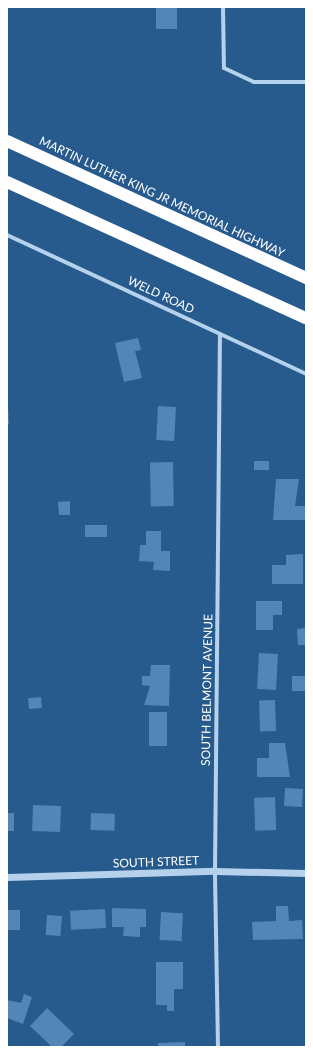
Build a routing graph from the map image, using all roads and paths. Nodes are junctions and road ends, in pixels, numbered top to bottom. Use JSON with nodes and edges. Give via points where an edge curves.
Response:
{"nodes":[{"id":1,"x":223,"y":7,"type":"edge"},
{"id":2,"x":306,"y":82,"type":"edge"},
{"id":3,"x":7,"y":141,"type":"edge"},
{"id":4,"x":7,"y":182,"type":"edge"},
{"id":5,"x":7,"y":235,"type":"edge"},
{"id":6,"x":306,"y":278,"type":"edge"},
{"id":7,"x":306,"y":318,"type":"edge"},
{"id":8,"x":220,"y":334,"type":"junction"},
{"id":9,"x":306,"y":374,"type":"edge"},
{"id":10,"x":215,"y":871,"type":"junction"},
{"id":11,"x":306,"y":873,"type":"edge"},
{"id":12,"x":7,"y":877,"type":"edge"},
{"id":13,"x":218,"y":1047,"type":"edge"}],
"edges":[{"from":1,"to":2,"type":"street","via":[[224,68],[254,82]]},
{"from":3,"to":6,"type":"highway","name":"MARTIN LUTHER KING JR MEMORIAL HIGHWAY"},
{"from":4,"to":7,"type":"highway"},
{"from":5,"to":8,"type":"street","name":"WELD ROAD"},
{"from":8,"to":9,"type":"street","name":"WELD ROAD"},
{"from":8,"to":10,"type":"street","name":"SOUTH BELMONT AVENUE"},
{"from":10,"to":11,"type":"street","name":"SOUTH STREET"},
{"from":10,"to":12,"type":"street","name":"SOUTH STREET"},
{"from":10,"to":13,"type":"street","name":"SOUTH BELMONT AVENUE"}]}
